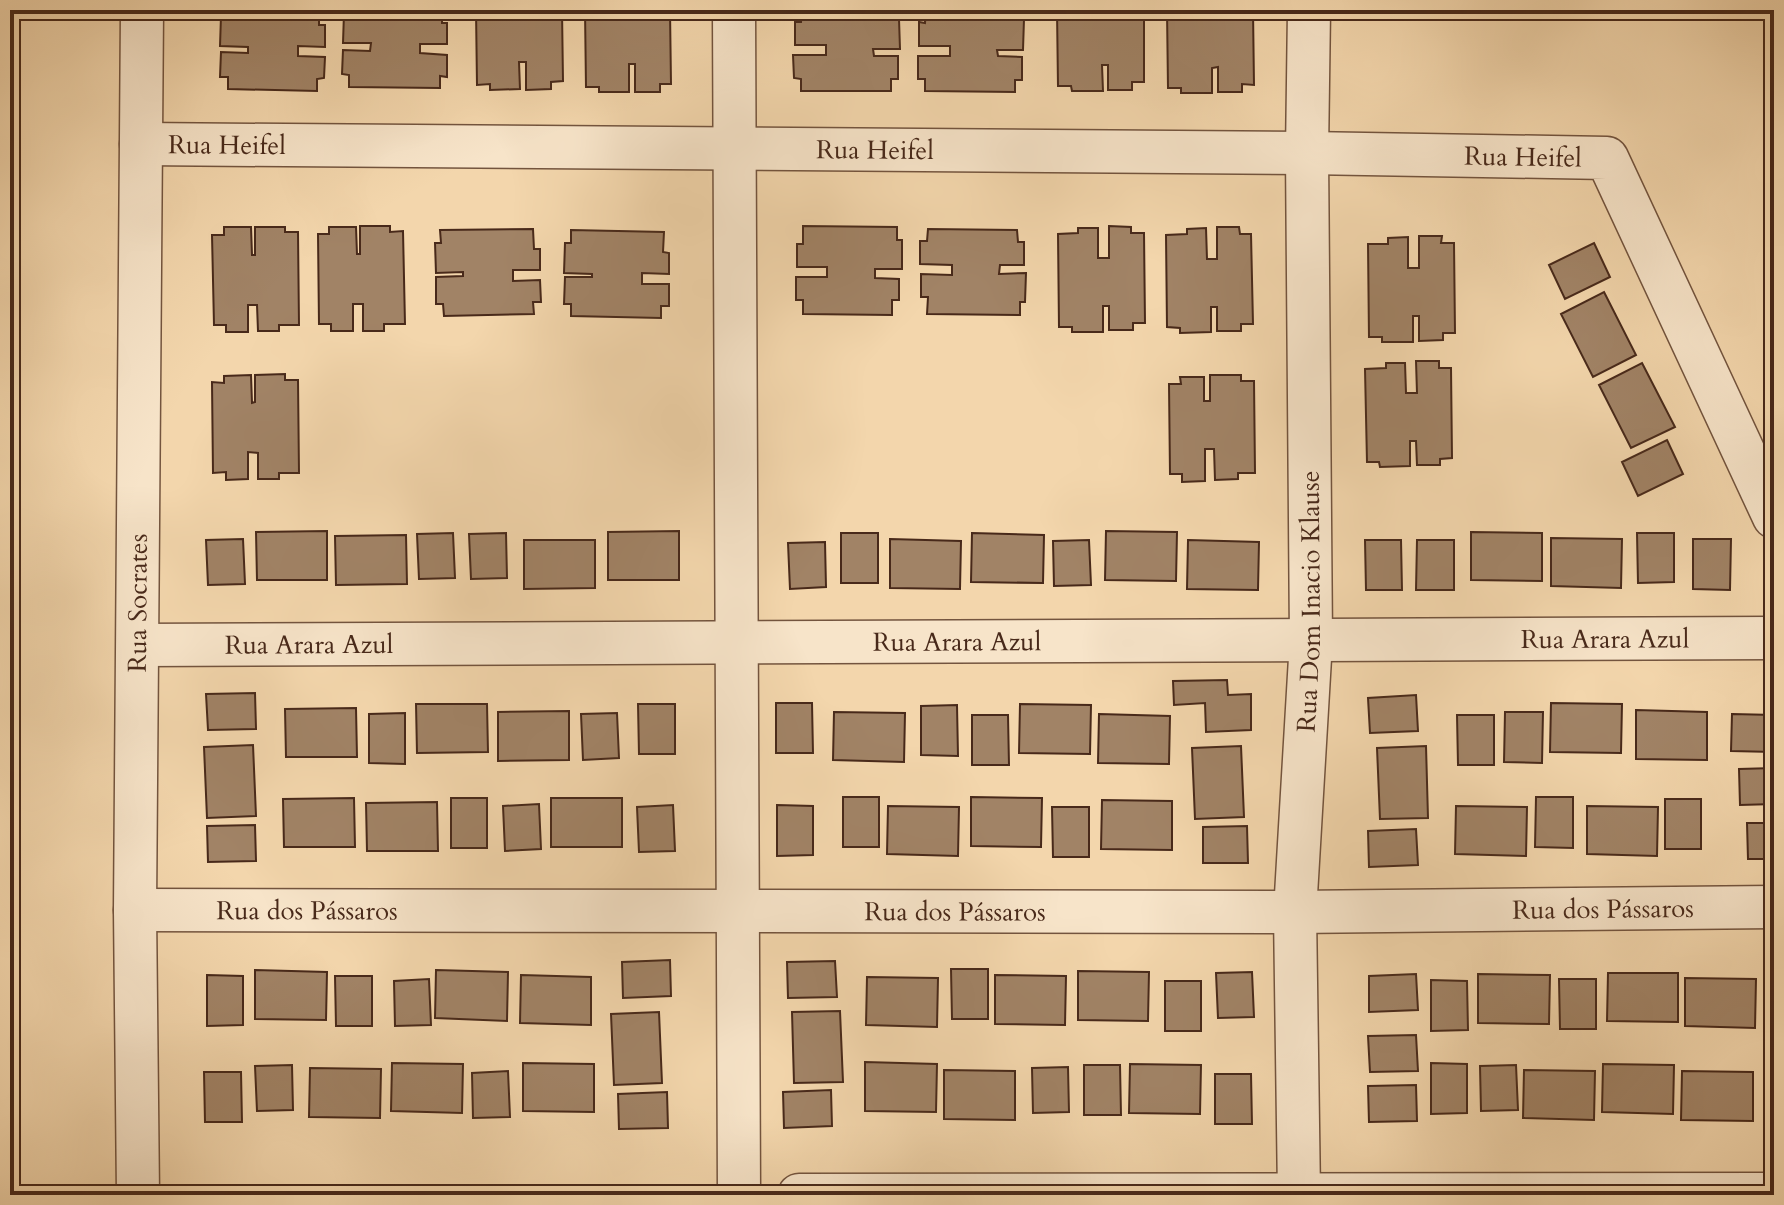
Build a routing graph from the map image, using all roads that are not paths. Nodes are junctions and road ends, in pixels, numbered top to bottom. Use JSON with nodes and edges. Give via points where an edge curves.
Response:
{"nodes":[{"id":1,"x":142,"y":10,"type":"edge"},
{"id":2,"x":734,"y":10,"type":"edge"},
{"id":3,"x":1309,"y":10,"type":"edge"},
{"id":4,"x":141,"y":144,"type":"junction"},
{"id":5,"x":735,"y":148,"type":"junction"},
{"id":6,"x":1307,"y":153,"type":"junction"},
{"id":7,"x":1774,"y":517,"type":"edge"},
{"id":8,"x":1774,"y":638,"type":"edge"},
{"id":9,"x":1311,"y":641,"type":"junction"},
{"id":10,"x":738,"y":642,"type":"junction"},
{"id":11,"x":139,"y":645,"type":"junction"},
{"id":12,"x":1774,"y":907,"type":"edge"},
{"id":13,"x":135,"y":910,"type":"junction"},
{"id":14,"x":738,"y":911,"type":"junction"},
{"id":15,"x":1295,"y":912,"type":"junction"},
{"id":16,"x":1004,"y":1194,"type":"edge"},
{"id":17,"x":1299,"y":1194,"type":"edge"},
{"id":18,"x":1594,"y":1194,"type":"edge"},
{"id":19,"x":1774,"y":1194,"type":"edge"},
{"id":20,"x":138,"y":1195,"type":"edge"},
{"id":21,"x":739,"y":1195,"type":"edge"},
{"id":22,"x":799,"y":1195,"type":"edge"}],
"edges":[{"from":1,"to":4,"type":"street","name":"Rua Socrates"},
{"from":2,"to":5,"type":"street"},
{"from":3,"to":6,"type":"street","name":"Rua Dom Inacio Klause"},
{"from":4,"to":5,"type":"street","name":"Rua Heifel"},
{"from":4,"to":11,"type":"street","name":"Rua Socrates"},
{"from":5,"to":6,"type":"street","name":"Rua Heifel"},
{"from":5,"to":10,"type":"street"},
{"from":6,"to":7,"type":"street","name":"Rua Heifel","via":[[1607,158]]},
{"from":6,"to":9,"type":"street","name":"Rua Dom Inacio Klause"},
{"from":8,"to":9,"type":"street","name":"Rua Arara Azul"},
{"from":9,"to":10,"type":"street","name":"Rua Arara Azul"},
{"from":9,"to":15,"type":"street","name":"Rua Dom Inacio Klause"},
{"from":10,"to":11,"type":"street","name":"Rua Arara Azul"},
{"from":10,"to":14,"type":"street"},
{"from":11,"to":13,"type":"street","name":"Rua Socrates"},
{"from":12,"to":15,"type":"street","name":"Rua dos Pássaros"},
{"from":13,"to":14,"type":"street","name":"Rua dos Pássaros"},
{"from":13,"to":20,"type":"street","name":"Rua Socrates"},
{"from":14,"to":15,"type":"street","name":"Rua dos Pássaros"},
{"from":14,"to":21,"type":"street"},
{"from":15,"to":17,"type":"street","name":"Rua Dom Inacio Klause"},
{"from":16,"to":17,"type":"street"},
{"from":16,"to":22,"type":"street"},
{"from":17,"to":18,"type":"street"},
{"from":18,"to":19,"type":"street"}]}
